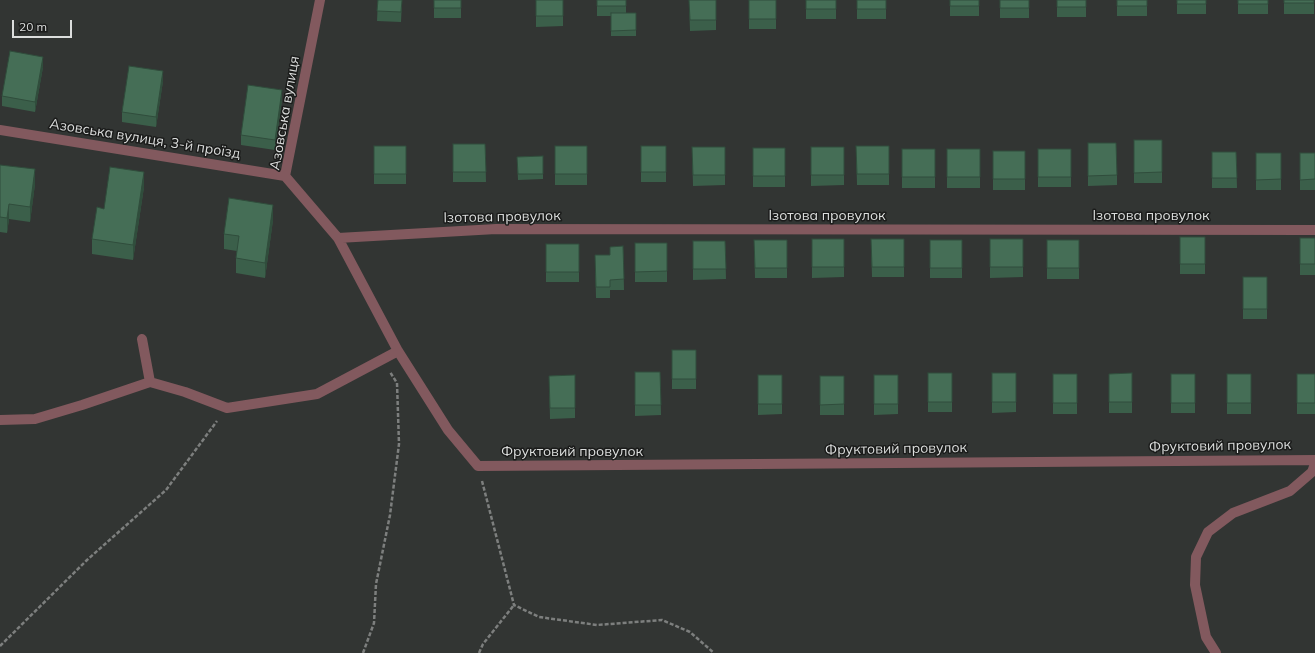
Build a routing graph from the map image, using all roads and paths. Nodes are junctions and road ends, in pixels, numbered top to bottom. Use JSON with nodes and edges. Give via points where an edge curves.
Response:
{"nodes":[{"id":1,"x":320,"y":0,"type":"edge"},
{"id":2,"x":0,"y":130,"type":"edge"},
{"id":3,"x":285,"y":176,"type":"junction"},
{"id":4,"x":1315,"y":230,"type":"edge"},
{"id":5,"x":338,"y":238,"type":"junction"},
{"id":6,"x":142,"y":339,"type":"dead end"},
{"id":7,"x":398,"y":351,"type":"junction"},
{"id":8,"x":382,"y":360,"type":"junction"},
{"id":9,"x":150,"y":382,"type":"junction"},
{"id":10,"x":227,"y":408,"type":"junction"},
{"id":11,"x":0,"y":420,"type":"edge"},
{"id":12,"x":1315,"y":460,"type":"edge"},
{"id":13,"x":1315,"y":464,"type":"edge"},
{"id":14,"x":478,"y":466,"type":"junction"},
{"id":15,"x":514,"y":605,"type":"junction"},
{"id":16,"x":0,"y":646,"type":"edge"},
{"id":17,"x":363,"y":653,"type":"edge"},
{"id":18,"x":479,"y":653,"type":"edge"},
{"id":19,"x":714,"y":653,"type":"edge"},
{"id":20,"x":1216,"y":653,"type":"edge"}],
"edges":[{"from":1,"to":3,"type":"street","name":"Азовська вулиця"},
{"from":2,"to":3,"type":"street","name":"Азовська вулиця, 3-й проїзд"},
{"from":3,"to":5,"type":"street","name":"Азовська вулиця"},
{"from":4,"to":5,"type":"street","name":"Ізотова провулок","via":[[496,229]]},
{"from":5,"to":7,"type":"street","name":"Азовська вулиця"},
{"from":6,"to":9,"type":"street"},
{"from":7,"to":8,"type":"street"},
{"from":7,"to":14,"type":"street","name":"Азовська вулиця","via":[[448,430]]},
{"from":8,"to":10,"type":"street","via":[[317,394]]},
{"from":8,"to":17,"type":"path","via":[[397,383],[399,444],[390,516],[376,584],[374,623]]},
{"from":9,"to":10,"type":"street"},
{"from":9,"to":11,"type":"street","via":[[35,419]]},
{"from":10,"to":16,"type":"path","via":[[166,490],[88,560]]},
{"from":12,"to":14,"type":"street","name":"Фруктовий провулок"},
{"from":13,"to":20,"type":"street","via":[[1312,472],[1290,491],[1233,513],[1208,532],[1196,557],[1195,585],[1206,637]]},
{"from":14,"to":15,"type":"path"},
{"from":15,"to":18,"type":"path","via":[[483,644]]},
{"from":15,"to":19,"type":"path","via":[[539,617],[597,625],[662,620],[690,632]]}]}
